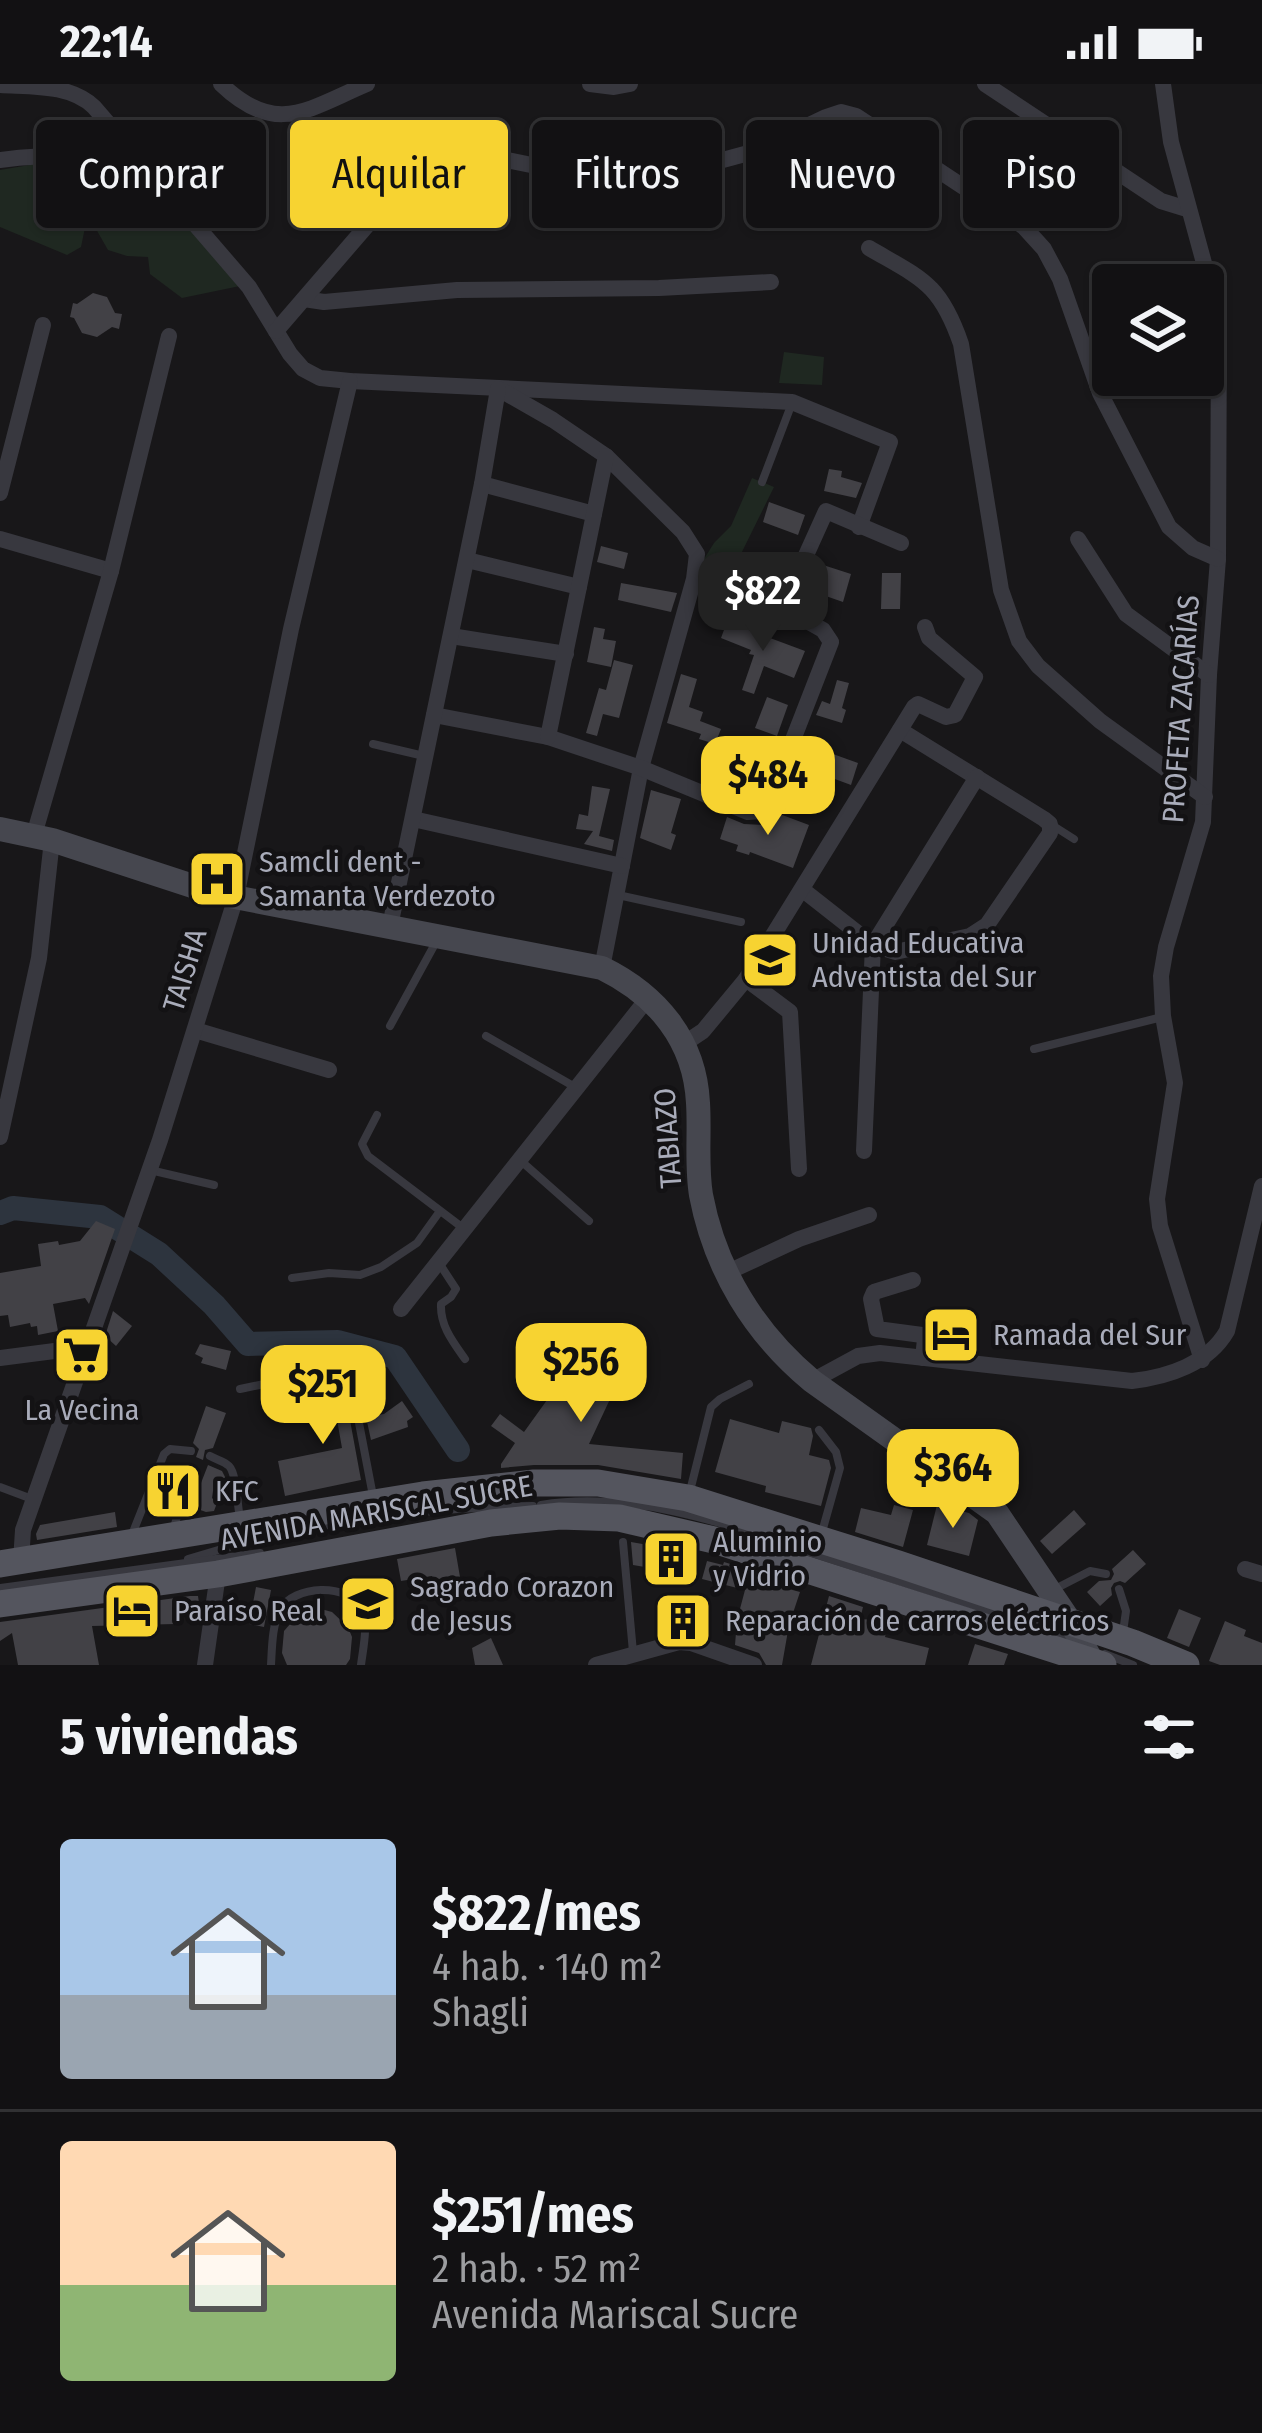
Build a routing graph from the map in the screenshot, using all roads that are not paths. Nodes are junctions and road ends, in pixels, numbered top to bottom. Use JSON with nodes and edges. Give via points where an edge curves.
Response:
{"nodes":[{"id":1,"x":221,"y":84,"type":"edge"},
{"id":2,"x":367,"y":84,"type":"edge"},
{"id":3,"x":590,"y":84,"type":"edge"},
{"id":4,"x":630,"y":84,"type":"edge"},
{"id":5,"x":985,"y":84,"type":"edge"},
{"id":6,"x":1162,"y":84,"type":"edge"},
{"id":7,"x":0,"y":85,"type":"edge"},
{"id":8,"x":104,"y":120,"type":"edge"},
{"id":9,"x":36,"y":155,"type":"edge"},
{"id":10,"x":0,"y":160,"type":"edge"},
{"id":11,"x":1187,"y":209,"type":"junction"},
{"id":12,"x":199,"y":228,"type":"edge"},
{"id":13,"x":869,"y":248,"type":"dead end"},
{"id":14,"x":1203,"y":264,"type":"edge"},
{"id":15,"x":771,"y":282,"type":"dead end"},
{"id":16,"x":304,"y":299,"type":"junction"},
{"id":17,"x":43,"y":325,"type":"dead end"},
{"id":18,"x":276,"y":331,"type":"junction"},
{"id":19,"x":169,"y":336,"type":"dead end"},
{"id":20,"x":350,"y":381,"type":"junction"},
{"id":21,"x":498,"y":389,"type":"junction"},
{"id":22,"x":1221,"y":396,"type":"edge"},
{"id":23,"x":792,"y":401,"type":"junction"},
{"id":24,"x":606,"y":456,"type":"junction"},
{"id":25,"x":762,"y":482,"type":"dead end"},
{"id":26,"x":482,"y":484,"type":"junction"},
{"id":27,"x":0,"y":493,"type":"edge"},
{"id":28,"x":594,"y":514,"type":"junction"},
{"id":29,"x":859,"y":526,"type":"junction"},
{"id":30,"x":0,"y":539,"type":"edge"},
{"id":31,"x":1078,"y":539,"type":"dead end"},
{"id":32,"x":901,"y":543,"type":"dead end"},
{"id":33,"x":1218,"y":559,"type":"junction"},
{"id":34,"x":466,"y":560,"type":"junction"},
{"id":35,"x":111,"y":571,"type":"junction"},
{"id":36,"x":579,"y":587,"type":"junction"},
{"id":37,"x":925,"y":627,"type":"dead end"},
{"id":38,"x":451,"y":635,"type":"junction"},
{"id":39,"x":566,"y":654,"type":"junction"},
{"id":40,"x":1209,"y":675,"type":"junction"},
{"id":41,"x":434,"y":715,"type":"junction"},
{"id":42,"x":900,"y":730,"type":"junction"},
{"id":43,"x":548,"y":737,"type":"junction"},
{"id":44,"x":373,"y":744,"type":"dead end"},
{"id":45,"x":426,"y":756,"type":"junction"},
{"id":46,"x":641,"y":768,"type":"junction"},
{"id":47,"x":977,"y":777,"type":"junction"},
{"id":48,"x":1205,"y":797,"type":"junction"},
{"id":49,"x":412,"y":819,"type":"junction"},
{"id":50,"x":1050,"y":824,"type":"junction"},
{"id":51,"x":0,"y":829,"type":"edge"},
{"id":52,"x":43,"y":837,"type":"junction"},
{"id":53,"x":1074,"y":839,"type":"dead end"},
{"id":54,"x":622,"y":866,"type":"junction"},
{"id":55,"x":803,"y":890,"type":"junction"},
{"id":56,"x":617,"y":894,"type":"junction"},
{"id":57,"x":236,"y":897,"type":"junction"},
{"id":58,"x":741,"y":922,"type":"dead end"},
{"id":59,"x":390,"y":926,"type":"junction"},
{"id":60,"x":440,"y":935,"type":"junction"},
{"id":61,"x":873,"y":945,"type":"junction"},
{"id":62,"x":602,"y":968,"type":"junction"},
{"id":63,"x":746,"y":979,"type":"junction"},
{"id":64,"x":648,"y":998,"type":"junction"},
{"id":65,"x":1163,"y":1016,"type":"junction"},
{"id":66,"x":390,"y":1026,"type":"dead end"},
{"id":67,"x":194,"y":1030,"type":"junction"},
{"id":68,"x":486,"y":1036,"type":"dead end"},
{"id":69,"x":685,"y":1043,"type":"junction"},
{"id":70,"x":1034,"y":1049,"type":"dead end"},
{"id":71,"x":329,"y":1070,"type":"dead end"},
{"id":72,"x":577,"y":1088,"type":"junction"},
{"id":73,"x":377,"y":1114,"type":"dead end"},
{"id":74,"x":0,"y":1137,"type":"edge"},
{"id":75,"x":864,"y":1151,"type":"dead end"},
{"id":76,"x":520,"y":1160,"type":"junction"},
{"id":77,"x":799,"y":1168,"type":"dead end"},
{"id":78,"x":149,"y":1170,"type":"junction"},
{"id":79,"x":214,"y":1185,"type":"dead end"},
{"id":80,"x":1262,"y":1186,"type":"edge"},
{"id":81,"x":440,"y":1211,"type":"junction"},
{"id":82,"x":869,"y":1215,"type":"dead end"},
{"id":83,"x":589,"y":1221,"type":"dead end"},
{"id":84,"x":464,"y":1229,"type":"junction"},
{"id":85,"x":438,"y":1262,"type":"junction"},
{"id":86,"x":726,"y":1273,"type":"junction"},
{"id":87,"x":292,"y":1278,"type":"dead end"},
{"id":88,"x":913,"y":1280,"type":"dead end"},
{"id":89,"x":401,"y":1309,"type":"dead end"},
{"id":90,"x":85,"y":1347,"type":"junction"},
{"id":91,"x":0,"y":1358,"type":"edge"},
{"id":92,"x":923,"y":1358,"type":"junction"},
{"id":93,"x":465,"y":1359,"type":"dead end"},
{"id":94,"x":1202,"y":1360,"type":"junction"},
{"id":95,"x":812,"y":1381,"type":"junction"},
{"id":96,"x":749,"y":1384,"type":"dead end"},
{"id":97,"x":240,"y":1389,"type":"dead end"},
{"id":98,"x":819,"y":1430,"type":"dead end"},
{"id":99,"x":190,"y":1450,"type":"dead end"},
{"id":100,"x":210,"y":1456,"type":"dead end"},
{"id":101,"x":0,"y":1487,"type":"edge"},
{"id":102,"x":220,"y":1495,"type":"dead end"},
{"id":103,"x":688,"y":1498,"type":"junction"},
{"id":104,"x":33,"y":1500,"type":"junction"},
{"id":105,"x":181,"y":1503,"type":"dead end"},
{"id":106,"x":374,"y":1503,"type":"junction"},
{"id":107,"x":535,"y":1506,"type":"junction"},
{"id":108,"x":238,"y":1512,"type":"junction"},
{"id":109,"x":820,"y":1539,"type":"junction"},
{"id":110,"x":339,"y":1540,"type":"dead end"},
{"id":111,"x":623,"y":1542,"type":"dead end"},
{"id":112,"x":128,"y":1544,"type":"junction"},
{"id":113,"x":170,"y":1551,"type":"junction"},
{"id":114,"x":268,"y":1551,"type":"dead end"},
{"id":115,"x":10,"y":1563,"type":"edge"},
{"id":116,"x":218,"y":1574,"type":"junction"},
{"id":117,"x":1106,"y":1574,"type":"dead end"},
{"id":118,"x":0,"y":1588,"type":"edge"},
{"id":119,"x":1119,"y":1589,"type":"dead end"},
{"id":120,"x":1050,"y":1591,"type":"junction"},
{"id":121,"x":0,"y":1604,"type":"edge"},
{"id":122,"x":1087,"y":1648,"type":"edge"},
{"id":123,"x":1128,"y":1652,"type":"edge"},
{"id":124,"x":633,"y":1654,"type":"junction"},
{"id":125,"x":205,"y":1665,"type":"edge"},
{"id":126,"x":271,"y":1665,"type":"edge"},
{"id":127,"x":361,"y":1665,"type":"edge"},
{"id":128,"x":596,"y":1665,"type":"edge"},
{"id":129,"x":754,"y":1665,"type":"edge"},
{"id":130,"x":1186,"y":1665,"type":"edge"}],
"edges":[{"from":1,"to":2,"type":"street","via":[[256,110],[284,116]]},
{"from":3,"to":4,"type":"street"},
{"from":5,"to":11,"type":"street","via":[[1161,201]]},
{"from":6,"to":11,"type":"street","name":"PROFETA ZACARÍAS"},
{"from":7,"to":8,"type":"street","via":[[83,97]]},
{"from":9,"to":10,"type":"street"},
{"from":11,"to":14,"type":"street","name":"PROFETA ZACARÍAS"},
{"from":12,"to":18,"type":"street"},
{"from":13,"to":48,"type":"street","via":[[927,282],[949,310],[1000,590],[1019,641],[1100,722]]},
{"from":15,"to":16,"type":"street"},
{"from":16,"to":18,"type":"street"},
{"from":16,"to":33,"type":"street","via":[[424,164],[465,155],[610,181],[678,172],[782,144],[841,112],[856,116],[1024,227],[1044,249],[1100,393],[1169,527]]},
{"from":17,"to":27,"type":"street"},
{"from":18,"to":20,"type":"street","via":[[303,369]]},
{"from":19,"to":35,"type":"street"},
{"from":20,"to":21,"type":"street"},
{"from":20,"to":57,"type":"street","name":"TAISHA"},
{"from":21,"to":23,"type":"street"},
{"from":21,"to":24,"type":"street"},
{"from":21,"to":26,"type":"street"},
{"from":22,"to":33,"type":"street","name":"PROFETA ZACARÍAS"},
{"from":23,"to":25,"type":"lane"},
{"from":23,"to":29,"type":"street","via":[[890,442]]},
{"from":24,"to":28,"type":"street"},
{"from":24,"to":46,"type":"street","via":[[697,554]]},
{"from":26,"to":28,"type":"street"},
{"from":26,"to":34,"type":"street"},
{"from":28,"to":36,"type":"street"},
{"from":29,"to":32,"type":"street"},
{"from":29,"to":46,"type":"street","via":[[826,511],[784,601],[831,642],[768,805],[748,812]]},
{"from":30,"to":35,"type":"street"},
{"from":31,"to":40,"type":"street","via":[[1126,614]]},
{"from":33,"to":40,"type":"street","name":"PROFETA ZACARÍAS"},
{"from":34,"to":36,"type":"street"},
{"from":34,"to":38,"type":"street"},
{"from":35,"to":52,"type":"street"},
{"from":36,"to":39,"type":"street"},
{"from":37,"to":42,"type":"street","via":[[975,677],[951,718],[918,704]]},
{"from":38,"to":39,"type":"street"},
{"from":38,"to":41,"type":"street"},
{"from":39,"to":43,"type":"street"},
{"from":40,"to":48,"type":"street","name":"PROFETA ZACARÍAS"},
{"from":41,"to":43,"type":"street"},
{"from":41,"to":45,"type":"street"},
{"from":42,"to":47,"type":"street"},
{"from":42,"to":55,"type":"street"},
{"from":43,"to":46,"type":"street"},
{"from":44,"to":45,"type":"lane"},
{"from":45,"to":49,"type":"street"},
{"from":46,"to":54,"type":"street"},
{"from":47,"to":50,"type":"street"},
{"from":47,"to":61,"type":"street"},
{"from":48,"to":65,"type":"street","name":"PROFETA ZACARÍAS","via":[[1198,848],[1166,947]]},
{"from":49,"to":54,"type":"street"},
{"from":49,"to":59,"type":"street"},
{"from":50,"to":53,"type":"lane"},
{"from":50,"to":61,"type":"street","via":[[987,925],[903,952]]},
{"from":51,"to":52,"type":"street","name":"TABIAZO"},
{"from":52,"to":57,"type":"street","name":"TABIAZO"},
{"from":52,"to":74,"type":"street","via":[[39,958]]},
{"from":54,"to":56,"type":"street"},
{"from":55,"to":61,"type":"street"},
{"from":55,"to":63,"type":"street"},
{"from":56,"to":58,"type":"lane"},
{"from":56,"to":62,"type":"street"},
{"from":57,"to":59,"type":"street","name":"TABIAZO"},
{"from":57,"to":67,"type":"street","name":"TAISHA"},
{"from":59,"to":60,"type":"street","name":"TABIAZO"},
{"from":60,"to":62,"type":"street","name":"TABIAZO"},
{"from":60,"to":66,"type":"lane"},
{"from":61,"to":75,"type":"street"},
{"from":62,"to":64,"type":"street","name":"TABIAZO"},
{"from":63,"to":69,"type":"street"},
{"from":63,"to":77,"type":"street","via":[[790,1012]]},
{"from":64,"to":69,"type":"street","name":"TABIAZO"},
{"from":64,"to":72,"type":"street"},
{"from":65,"to":70,"type":"lane"},
{"from":65,"to":94,"type":"street","name":"PROFETA ZACARÍAS","via":[[1175,1084],[1157,1214]]},
{"from":67,"to":71,"type":"street"},
{"from":67,"to":78,"type":"street","name":"TAISHA"},
{"from":68,"to":72,"type":"lane"},
{"from":69,"to":86,"type":"street","name":"TABIAZO","via":[[696,1080],[700,1190]]},
{"from":72,"to":76,"type":"street"},
{"from":73,"to":81,"type":"lane","via":[[362,1144],[368,1156]]},
{"from":76,"to":83,"type":"lane"},
{"from":76,"to":84,"type":"street"},
{"from":78,"to":79,"type":"lane"},
{"from":78,"to":90,"type":"street","name":"TAISHA"},
{"from":80,"to":94,"type":"street","via":[[1226,1331]]},
{"from":81,"to":84,"type":"lane"},
{"from":81,"to":87,"type":"lane","via":[[417,1244],[381,1268]]},
{"from":82,"to":86,"type":"street"},
{"from":84,"to":85,"type":"street"},
{"from":85,"to":89,"type":"street"},
{"from":85,"to":93,"type":"lane","via":[[456,1289],[440,1315]]},
{"from":86,"to":95,"type":"street","name":"TABIAZO","via":[[769,1341]]},
{"from":88,"to":92,"type":"street","via":[[871,1299],[877,1329],[922,1335]]},
{"from":90,"to":91,"type":"street"},
{"from":90,"to":104,"type":"street","name":"TAISHA"},
{"from":92,"to":94,"type":"street","via":[[1132,1381]]},
{"from":92,"to":95,"type":"street","via":[[858,1356]]},
{"from":95,"to":120,"type":"street","name":"TABIAZO","via":[[997,1514]]},
{"from":96,"to":103,"type":"lane","via":[[711,1407]]},
{"from":97,"to":106,"type":"lane","via":[[346,1372]]},
{"from":98,"to":109,"type":"lane","via":[[841,1468]]},
{"from":99,"to":112,"type":"lane","via":[[164,1454]]},
{"from":100,"to":108,"type":"lane","via":[[234,1475]]},
{"from":101,"to":104,"type":"lane"},
{"from":102,"to":108,"type":"lane"},
{"from":103,"to":106,"type":"main road","name":"AVENIDA MARISCAL SUCRE","via":[[598,1483],[534,1483]]},
{"from":103,"to":109,"type":"main road","name":"AVENIDA MARISCAL SUCRE"},
{"from":104,"to":115,"type":"street","name":"TAISHA"},
{"from":105,"to":113,"type":"lane"},
{"from":106,"to":108,"type":"main road","name":"AVENIDA MARISCAL SUCRE"},
{"from":107,"to":110,"type":"lane"},
{"from":107,"to":113,"type":"lane","via":[[428,1510]]},
{"from":107,"to":122,"type":"lane","via":[[635,1504],[725,1525]]},
{"from":108,"to":113,"type":"main road","name":"AVENIDA MARISCAL SUCRE"},
{"from":109,"to":122,"type":"main road","name":"AVENIDA MARISCAL SUCRE"},
{"from":111,"to":124,"type":"lane"},
{"from":112,"to":113,"type":"main road","name":"AVENIDA MARISCAL SUCRE"},
{"from":112,"to":115,"type":"main road","name":"AVENIDA MARISCAL SUCRE"},
{"from":113,"to":114,"type":"lane"},
{"from":113,"to":118,"type":"lane"},
{"from":116,"to":121,"type":"main road","name":"AVENIDA MARISCAL SUCRE"},
{"from":116,"to":122,"type":"main road","name":"AVENIDA MARISCAL SUCRE","via":[[490,1523],[620,1518],[714,1540],[1035,1650]]},
{"from":116,"to":125,"type":"street"},
{"from":117,"to":120,"type":"lane","via":[[1090,1571]]},
{"from":119,"to":123,"type":"lane"},
{"from":120,"to":122,"type":"street","name":"TABIAZO"},
{"from":122,"to":123,"type":"main road","name":"AVENIDA MARISCAL SUCRE"},
{"from":123,"to":130,"type":"main road","name":"AVENIDA MARISCAL SUCRE"},
{"from":124,"to":128,"type":"street"},
{"from":124,"to":129,"type":"street","via":[[691,1643]]},
{"from":126,"to":127,"type":"lane","via":[[278,1612],[289,1599],[328,1590],[361,1607]]}]}
